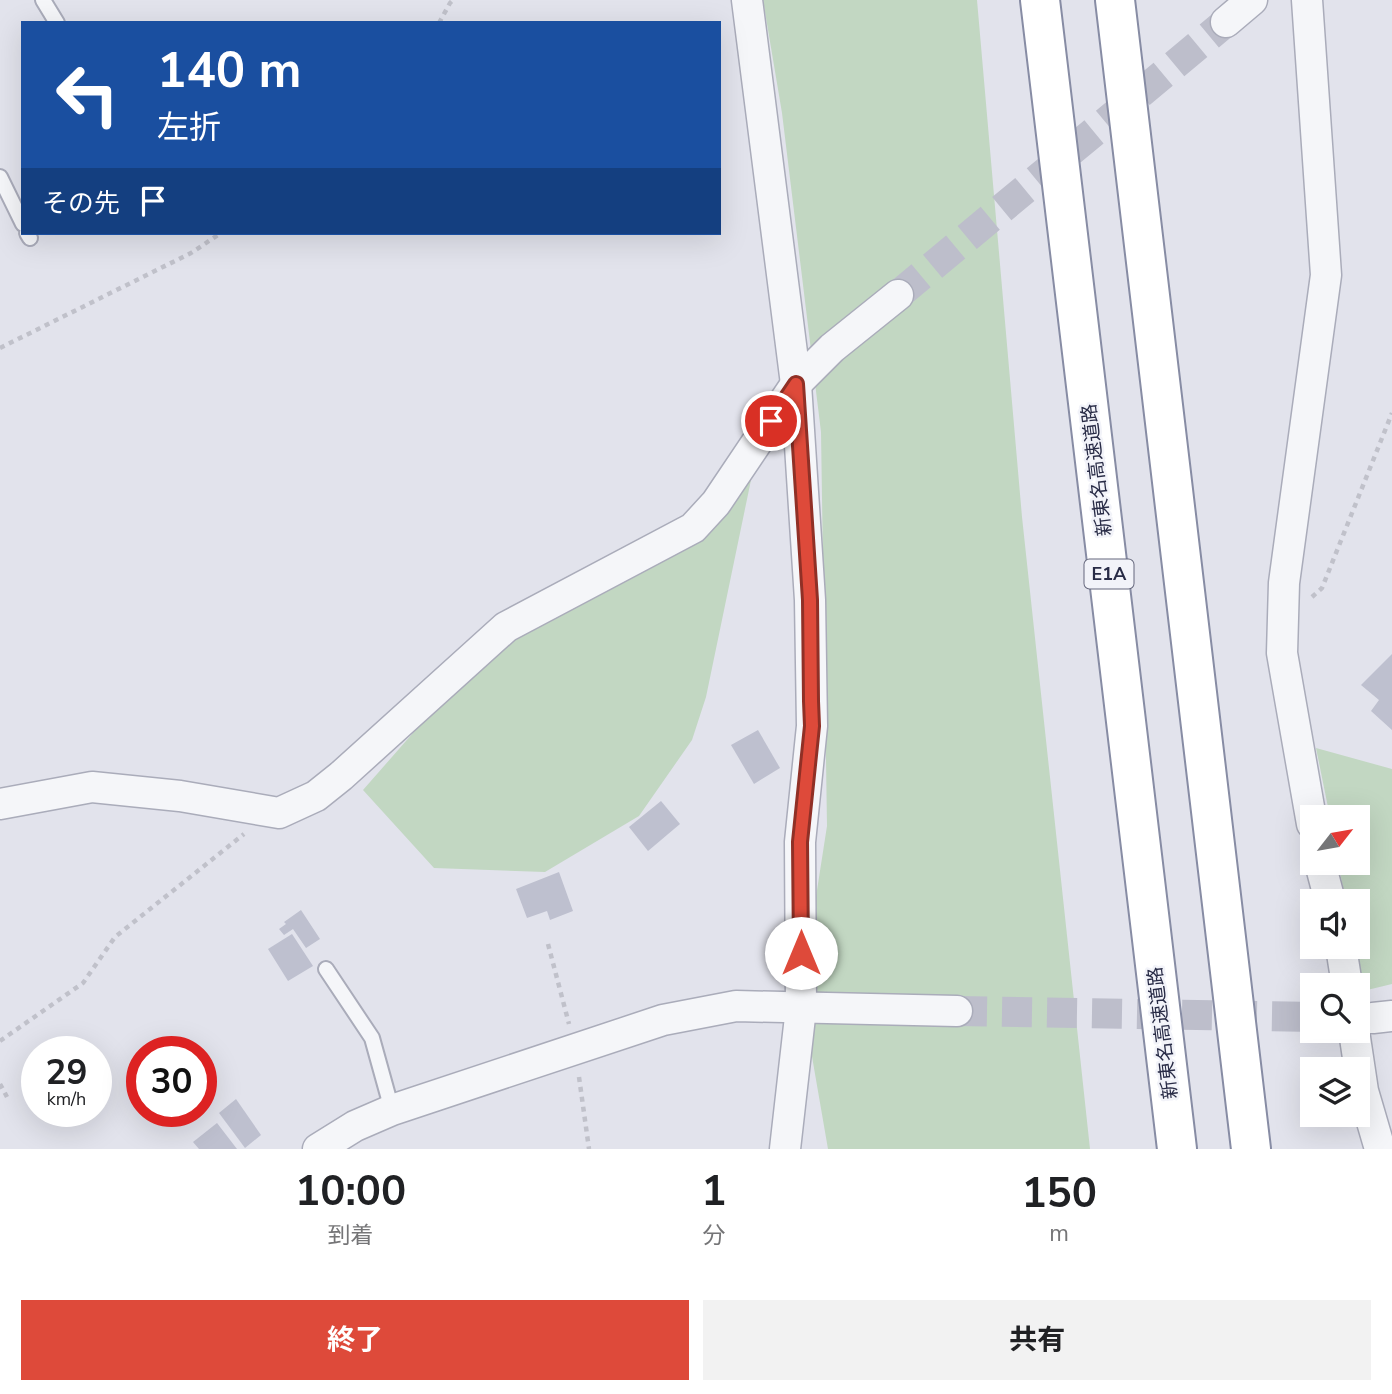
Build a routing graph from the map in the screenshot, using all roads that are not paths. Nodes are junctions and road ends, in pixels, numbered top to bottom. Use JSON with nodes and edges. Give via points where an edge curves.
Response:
{"nodes":[{"id":1,"x":43,"y":0,"type":"edge"},
{"id":2,"x":747,"y":0,"type":"edge"},
{"id":3,"x":1040,"y":0,"type":"edge"},
{"id":4,"x":1115,"y":0,"type":"edge"},
{"id":5,"x":1252,"y":0,"type":"edge"},
{"id":6,"x":1307,"y":0,"type":"edge"},
{"id":7,"x":56,"y":21,"type":"edge"},
{"id":8,"x":1226,"y":22,"type":"tunnel mouth"},
{"id":9,"x":0,"y":177,"type":"edge"},
{"id":10,"x":21,"y":220,"type":"edge"},
{"id":11,"x":898,"y":295,"type":"tunnel mouth"},
{"id":12,"x":796,"y":384,"type":"junction"},
{"id":13,"x":0,"y":804,"type":"edge"},
{"id":14,"x":1309,"y":805,"type":"edge"},
{"id":15,"x":326,"y":969,"type":"dead end"},
{"id":16,"x":801,"y":1008,"type":"junction"},
{"id":17,"x":957,"y":1011,"type":"tunnel mouth"},
{"id":18,"x":1373,"y":1022,"type":"edge"},
{"id":19,"x":392,"y":1110,"type":"junction"},
{"id":20,"x":318,"y":1149,"type":"edge"},
{"id":21,"x":785,"y":1149,"type":"edge"},
{"id":22,"x":1177,"y":1149,"type":"edge"},
{"id":23,"x":1251,"y":1149,"type":"edge"},
{"id":24,"x":1380,"y":1149,"type":"edge"}],
"edges":[{"from":1,"to":7,"type":"lane"},
{"from":2,"to":12,"type":"street"},
{"from":3,"to":22,"type":"highway","name":"新東名高速道路","number":"E1A"},
{"from":4,"to":23,"type":"highway"},
{"from":5,"to":8,"type":"street"},
{"from":6,"to":14,"type":"street","via":[[1326,275],[1284,583],[1282,653]]},
{"from":9,"to":10,"type":"lane"},
{"from":11,"to":12,"type":"street"},
{"from":12,"to":13,"type":"street","via":[[716,503],[693,528],[506,628],[316,796],[279,813],[92,787]]},
{"from":12,"to":16,"type":"street","via":[[810,600],[812,726],[800,842]]},
{"from":15,"to":19,"type":"lane","via":[[372,1038]]},
{"from":16,"to":17,"type":"street"},
{"from":16,"to":19,"type":"street","via":[[736,1006],[663,1020]]},
{"from":16,"to":21,"type":"street"},
{"from":18,"to":24,"type":"street","via":[[1363,1091]]},
{"from":19,"to":20,"type":"street"}]}
